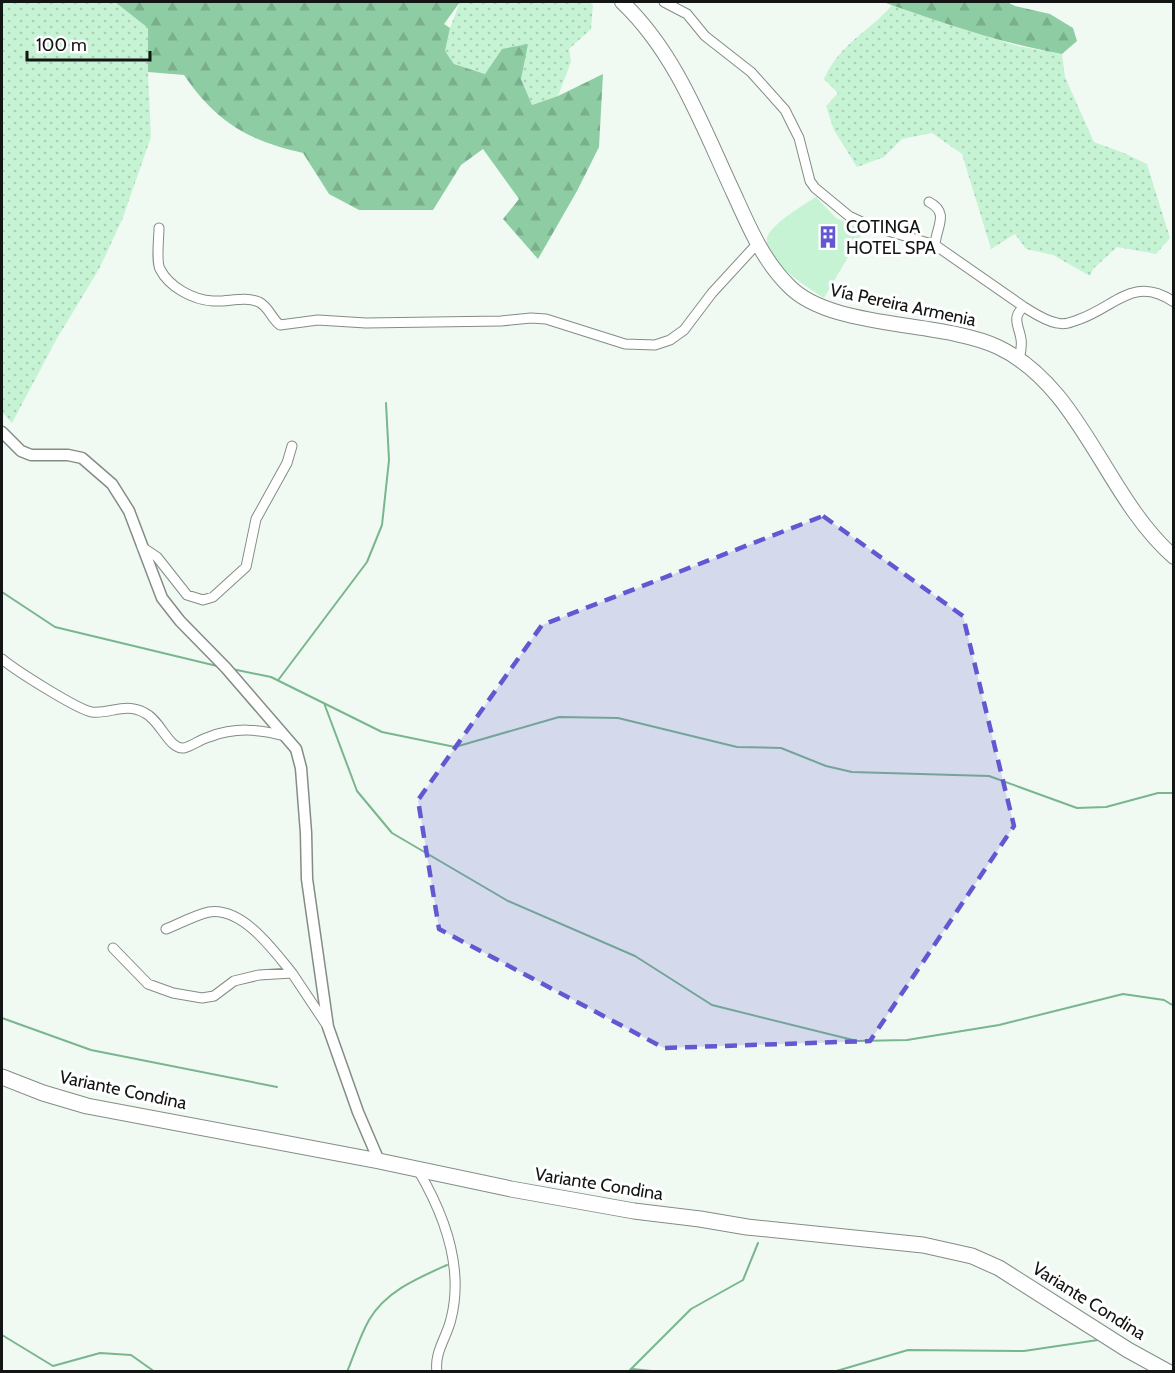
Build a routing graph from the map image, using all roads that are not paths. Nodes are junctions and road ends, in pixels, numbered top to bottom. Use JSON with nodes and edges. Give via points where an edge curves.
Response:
{"nodes":[{"id":1,"x":622,"y":2,"type":"edge"},
{"id":2,"x":664,"y":2,"type":"edge"},
{"id":3,"x":928,"y":202,"type":"dead end"},
{"id":4,"x":159,"y":228,"type":"dead end"},
{"id":5,"x":757,"y":244,"type":"junction"},
{"id":6,"x":935,"y":245,"type":"junction"},
{"id":7,"x":1173,"y":302,"type":"edge"},
{"id":8,"x":1024,"y":307,"type":"junction"},
{"id":9,"x":1019,"y":359,"type":"junction"},
{"id":10,"x":2,"y":432,"type":"edge"},
{"id":11,"x":292,"y":446,"type":"dead end"},
{"id":12,"x":142,"y":547,"type":"junction"},
{"id":13,"x":1173,"y":557,"type":"edge"},
{"id":14,"x":2,"y":659,"type":"edge"},
{"id":15,"x":285,"y":736,"type":"junction"},
{"id":16,"x":166,"y":929,"type":"dead end"},
{"id":17,"x":113,"y":948,"type":"dead end"},
{"id":18,"x":292,"y":973,"type":"junction"},
{"id":19,"x":328,"y":1027,"type":"junction"},
{"id":20,"x":2,"y":1077,"type":"edge"},
{"id":21,"x":379,"y":1161,"type":"junction"},
{"id":22,"x":418,"y":1170,"type":"junction"},
{"id":23,"x":437,"y":1371,"type":"edge"},
{"id":24,"x":1168,"y":1371,"type":"edge"}],
"edges":[{"from":1,"to":5,"type":"main road","name":"Vía Pereira Armenia","via":[[651,34],[676,72]]},
{"from":2,"to":6,"type":"street","via":[[687,14],[705,36],[751,72],[785,110],[799,138],[815,188],[849,216]]},
{"from":3,"to":6,"type":"street","via":[[936,206],[941,217]]},
{"from":4,"to":5,"type":"street","via":[[159,268],[171,284],[212,302],[256,300],[266,306],[280,325],[318,320],[366,323],[531,318],[643,346],[670,340],[684,330]]},
{"from":5,"to":9,"type":"main road","name":"Vía Pereira Armenia","via":[[787,285],[806,300],[852,315],[966,336]]},
{"from":6,"to":8,"type":"street"},
{"from":7,"to":8,"type":"street","via":[[1160,292],[1141,290],[1067,324],[1050,321]]},
{"from":8,"to":9,"type":"street","via":[[1016,319],[1022,345]]},
{"from":9,"to":13,"type":"main road","name":"Vía Pereira Armenia","via":[[1057,394],[1138,517]]},
{"from":10,"to":12,"type":"street","via":[[21,451],[31,455],[82,458],[98,470],[129,511]]},
{"from":11,"to":12,"type":"street","via":[[287,463],[255,519],[246,567],[213,597],[203,600],[187,595],[157,557]]},
{"from":12,"to":15,"type":"street","via":[[162,598]]},
{"from":14,"to":15,"type":"street","via":[[89,712],[136,709],[147,713],[175,747],[183,748],[224,732],[257,729]]},
{"from":15,"to":19,"type":"street","via":[[296,749],[300,768],[307,879]]},
{"from":16,"to":18,"type":"street","via":[[210,912],[234,915],[266,940]]},
{"from":17,"to":18,"type":"street","via":[[148,984],[202,998],[214,996],[234,981]]},
{"from":18,"to":19,"type":"street"},
{"from":19,"to":21,"type":"street"},
{"from":20,"to":21,"type":"highway","name":"Variante Condina","via":[[87,1106]]},
{"from":21,"to":22,"type":"highway","name":"Variante Condina"},
{"from":22,"to":23,"type":"street","via":[[437,1207],[456,1272],[454,1306],[437,1356]]},
{"from":22,"to":24,"type":"highway","name":"Variante Condina","via":[[634,1211],[923,1245],[972,1256],[999,1268]]}]}
